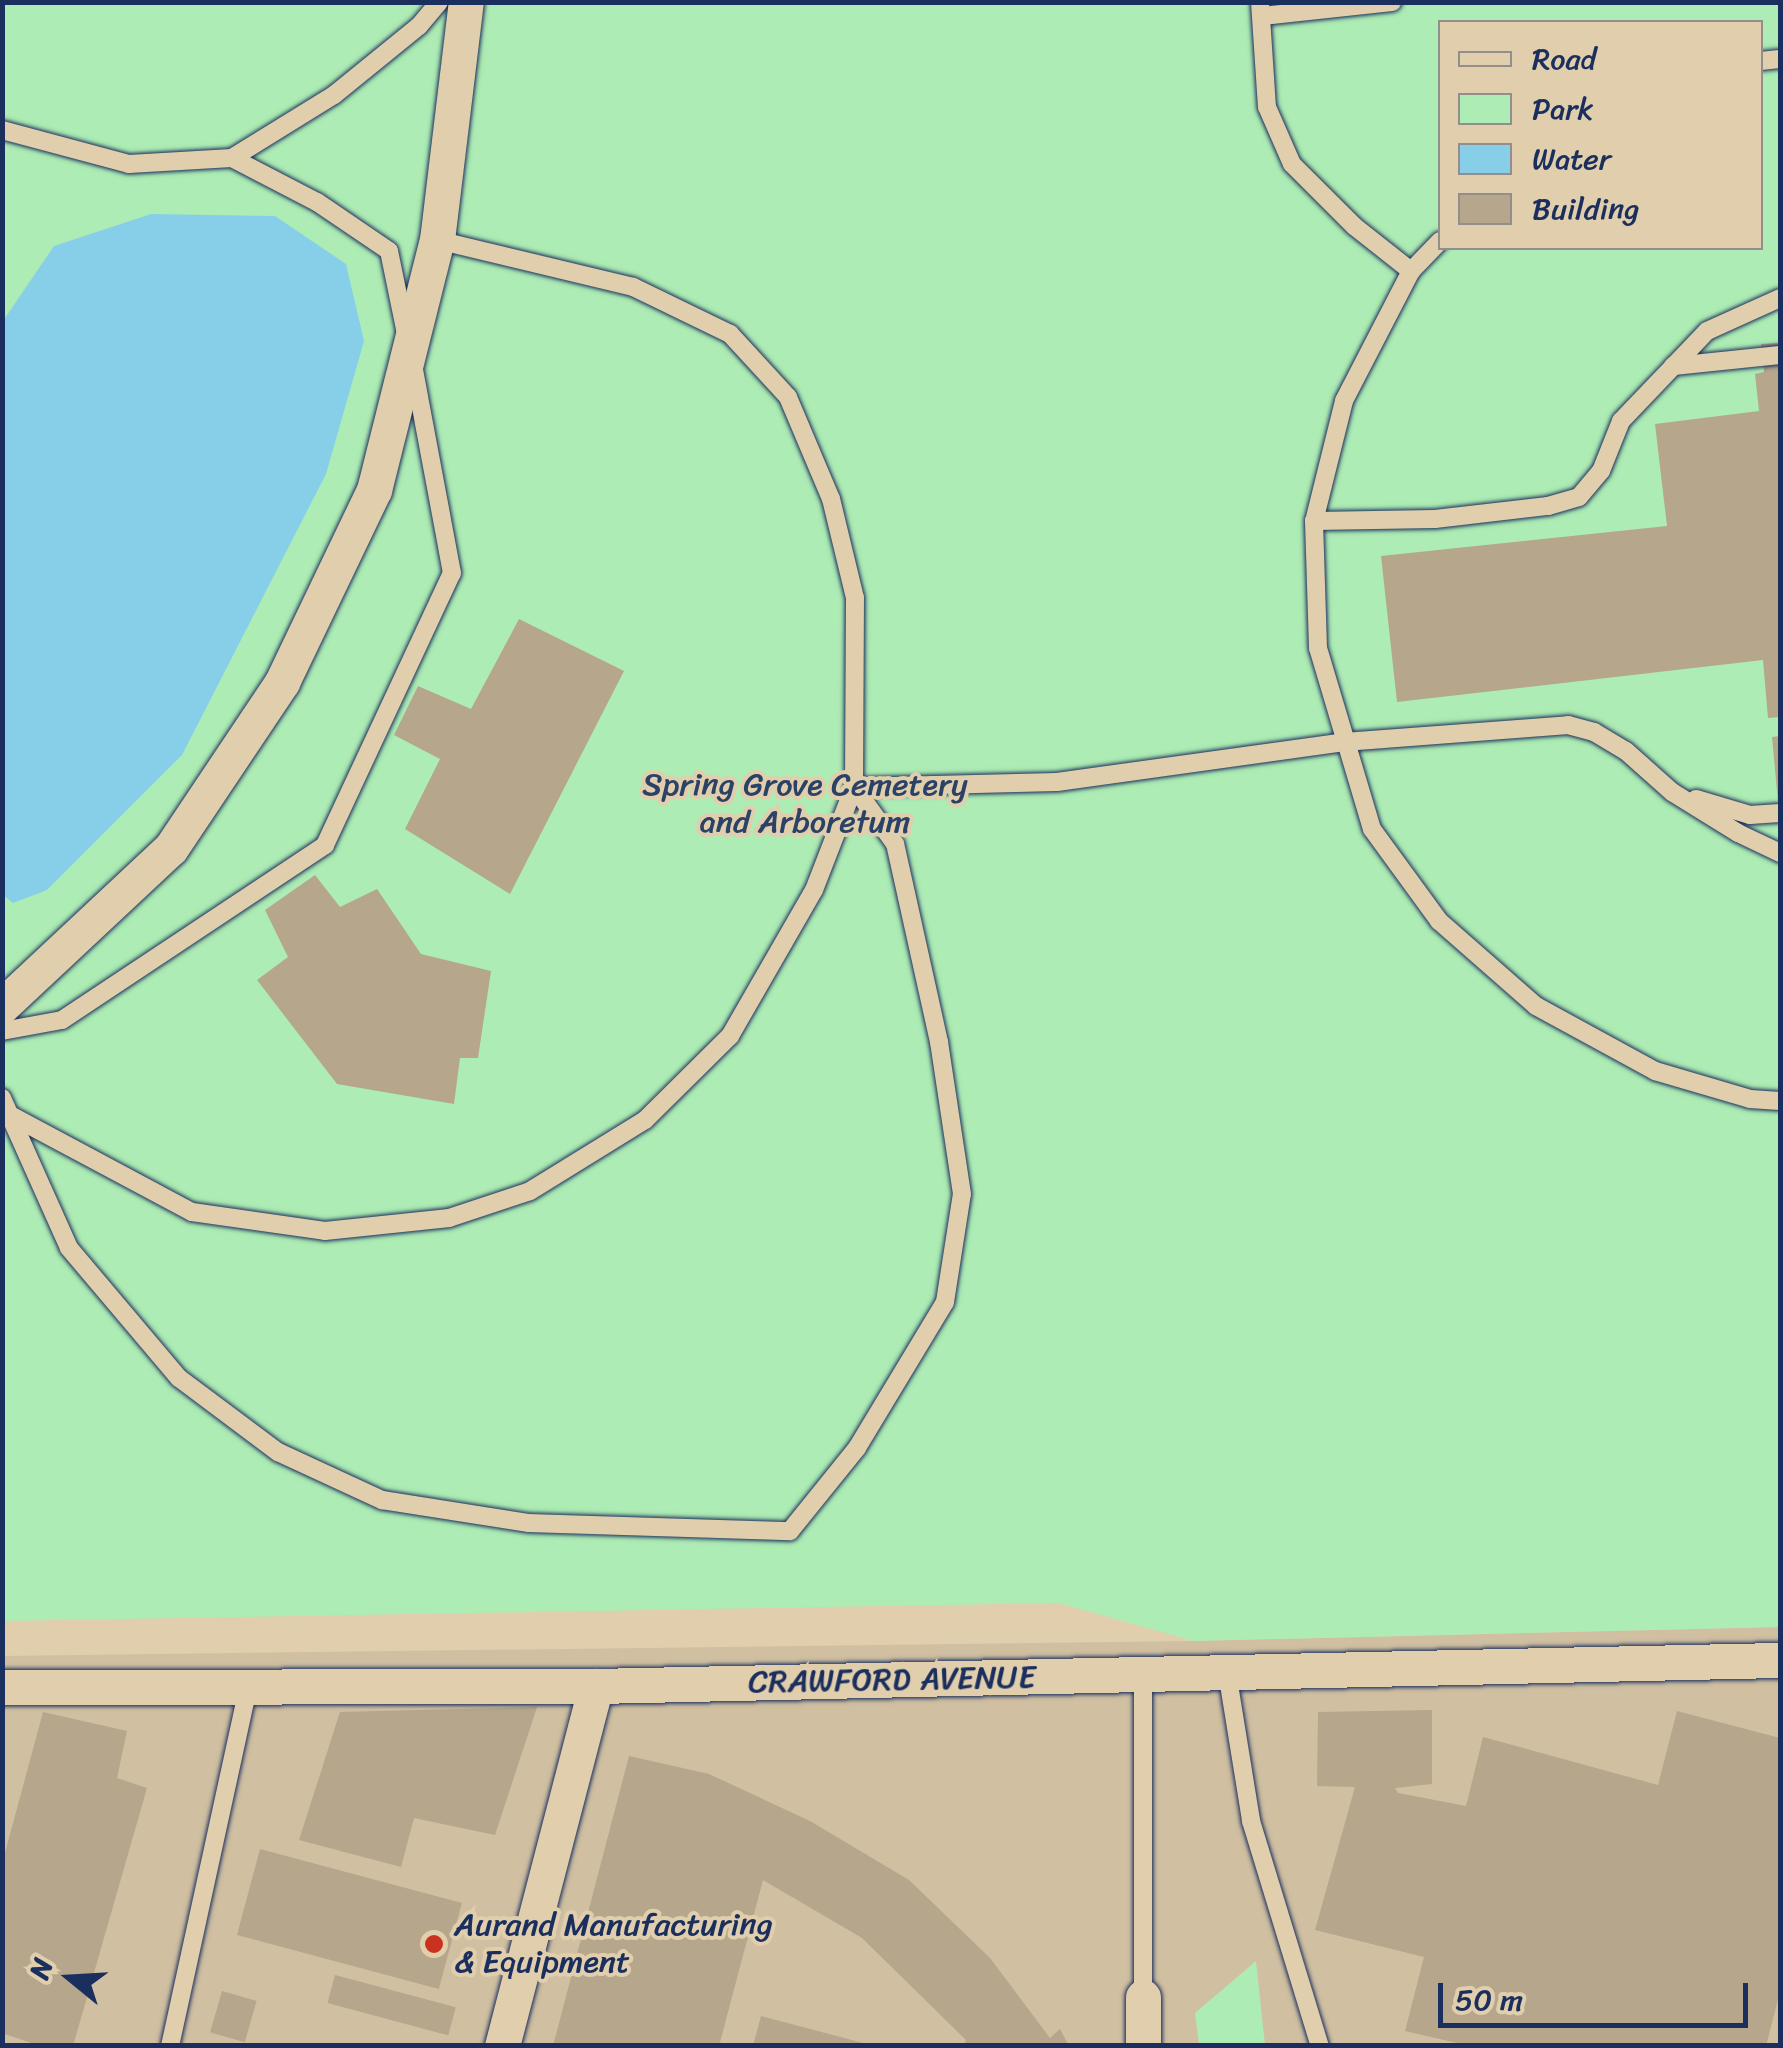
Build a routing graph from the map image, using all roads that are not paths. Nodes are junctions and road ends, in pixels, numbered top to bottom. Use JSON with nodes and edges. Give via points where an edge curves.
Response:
{"nodes":[{"id":1,"x":439,"y":2,"type":"edge"},
{"id":2,"x":466,"y":2,"type":"edge"},
{"id":3,"x":1392,"y":2,"type":"edge"},
{"id":4,"x":1261,"y":9,"type":"edge"},
{"id":5,"x":2,"y":130,"type":"edge"},
{"id":6,"x":232,"y":158,"type":"junction"},
{"id":7,"x":438,"y":240,"type":"junction"},
{"id":8,"x":1438,"y":244,"type":"edge"},
{"id":9,"x":1411,"y":272,"type":"junction"},
{"id":10,"x":1780,"y":298,"type":"edge"},
{"id":11,"x":1780,"y":354,"type":"edge"},
{"id":12,"x":411,"y":356,"type":"junction"},
{"id":13,"x":1674,"y":366,"type":"junction"},
{"id":14,"x":1314,"y":522,"type":"junction"},
{"id":15,"x":1344,"y":742,"type":"junction"},
{"id":16,"x":854,"y":787,"type":"junction"},
{"id":17,"x":1672,"y":792,"type":"junction"},
{"id":18,"x":1780,"y":813,"type":"edge"},
{"id":19,"x":1780,"y":852,"type":"edge"},
{"id":20,"x":2,"y":1006,"type":"edge"},
{"id":21,"x":2,"y":1031,"type":"edge"},
{"id":22,"x":2,"y":1098,"type":"edge"},
{"id":23,"x":1780,"y":1100,"type":"edge"},
{"id":24,"x":12,"y":1116,"type":"junction"},
{"id":25,"x":1780,"y":1660,"type":"edge"},
{"id":26,"x":1226,"y":1672,"type":"junction"},
{"id":27,"x":1143,"y":1674,"type":"junction"},
{"id":28,"x":596,"y":1686,"type":"junction"},
{"id":29,"x":2,"y":1687,"type":"edge"},
{"id":30,"x":248,"y":1687,"type":"junction"},
{"id":31,"x":1143,"y":1997,"type":"joint"},
{"id":32,"x":170,"y":2046,"type":"edge"},
{"id":33,"x":502,"y":2046,"type":"edge"},
{"id":34,"x":1143,"y":2046,"type":"edge"},
{"id":35,"x":1320,"y":2046,"type":"edge"}],
"edges":[{"from":1,"to":6,"type":"lane","via":[[334,96]]},
{"from":2,"to":7,"type":"street"},
{"from":3,"to":4,"type":"lane"},
{"from":4,"to":9,"type":"lane","via":[[1268,107],[1292,164]]},
{"from":5,"to":6,"type":"lane","via":[[129,164]]},
{"from":6,"to":12,"type":"lane","via":[[317,202],[389,251]]},
{"from":7,"to":12,"type":"street"},
{"from":7,"to":16,"type":"lane","via":[[633,287],[730,334],[788,397],[830,498],[855,598]]},
{"from":8,"to":9,"type":"lane"},
{"from":9,"to":14,"type":"lane","via":[[1344,401]]},
{"from":10,"to":13,"type":"lane","via":[[1708,330]]},
{"from":11,"to":13,"type":"lane"},
{"from":12,"to":20,"type":"street","via":[[374,490],[282,682],[171,848]]},
{"from":12,"to":21,"type":"lane","via":[[452,573],[325,845],[62,1020]]},
{"from":13,"to":14,"type":"lane","via":[[1621,420],[1601,471],[1579,497],[1435,519]]},
{"from":14,"to":15,"type":"lane","via":[[1318,648]]},
{"from":15,"to":16,"type":"lane","via":[[1058,782]]},
{"from":15,"to":17,"type":"lane","via":[[1568,725],[1626,752]]},
{"from":15,"to":23,"type":"lane","via":[[1372,829],[1439,920],[1536,1006],[1655,1070],[1750,1098]]},
{"from":16,"to":24,"type":"lane","via":[[814,890],[730,1036],[645,1120],[530,1191],[449,1218],[325,1230],[192,1212]]},
{"from":16,"to":24,"type":"lane","via":[[894,844],[938,1042],[962,1194],[945,1302],[857,1448],[790,1531],[529,1523],[382,1500],[278,1452],[180,1378],[70,1248]]},
{"from":17,"to":18,"type":"lane","via":[[1750,815]]},
{"from":17,"to":19,"type":"lane"},
{"from":22,"to":24,"type":"lane"},
{"from":25,"to":26,"type":"street","name":"CRAWFORD AVENUE"},
{"from":26,"to":27,"type":"street","name":"CRAWFORD AVENUE"},
{"from":26,"to":35,"type":"lane","via":[[1250,1821]]},
{"from":27,"to":28,"type":"street","name":"CRAWFORD AVENUE"},
{"from":27,"to":31,"type":"lane"},
{"from":28,"to":30,"type":"street","name":"CRAWFORD AVENUE"},
{"from":28,"to":33,"type":"street"},
{"from":29,"to":30,"type":"street","name":"CRAWFORD AVENUE"},
{"from":30,"to":32,"type":"lane"},
{"from":31,"to":34,"type":"street"}]}
